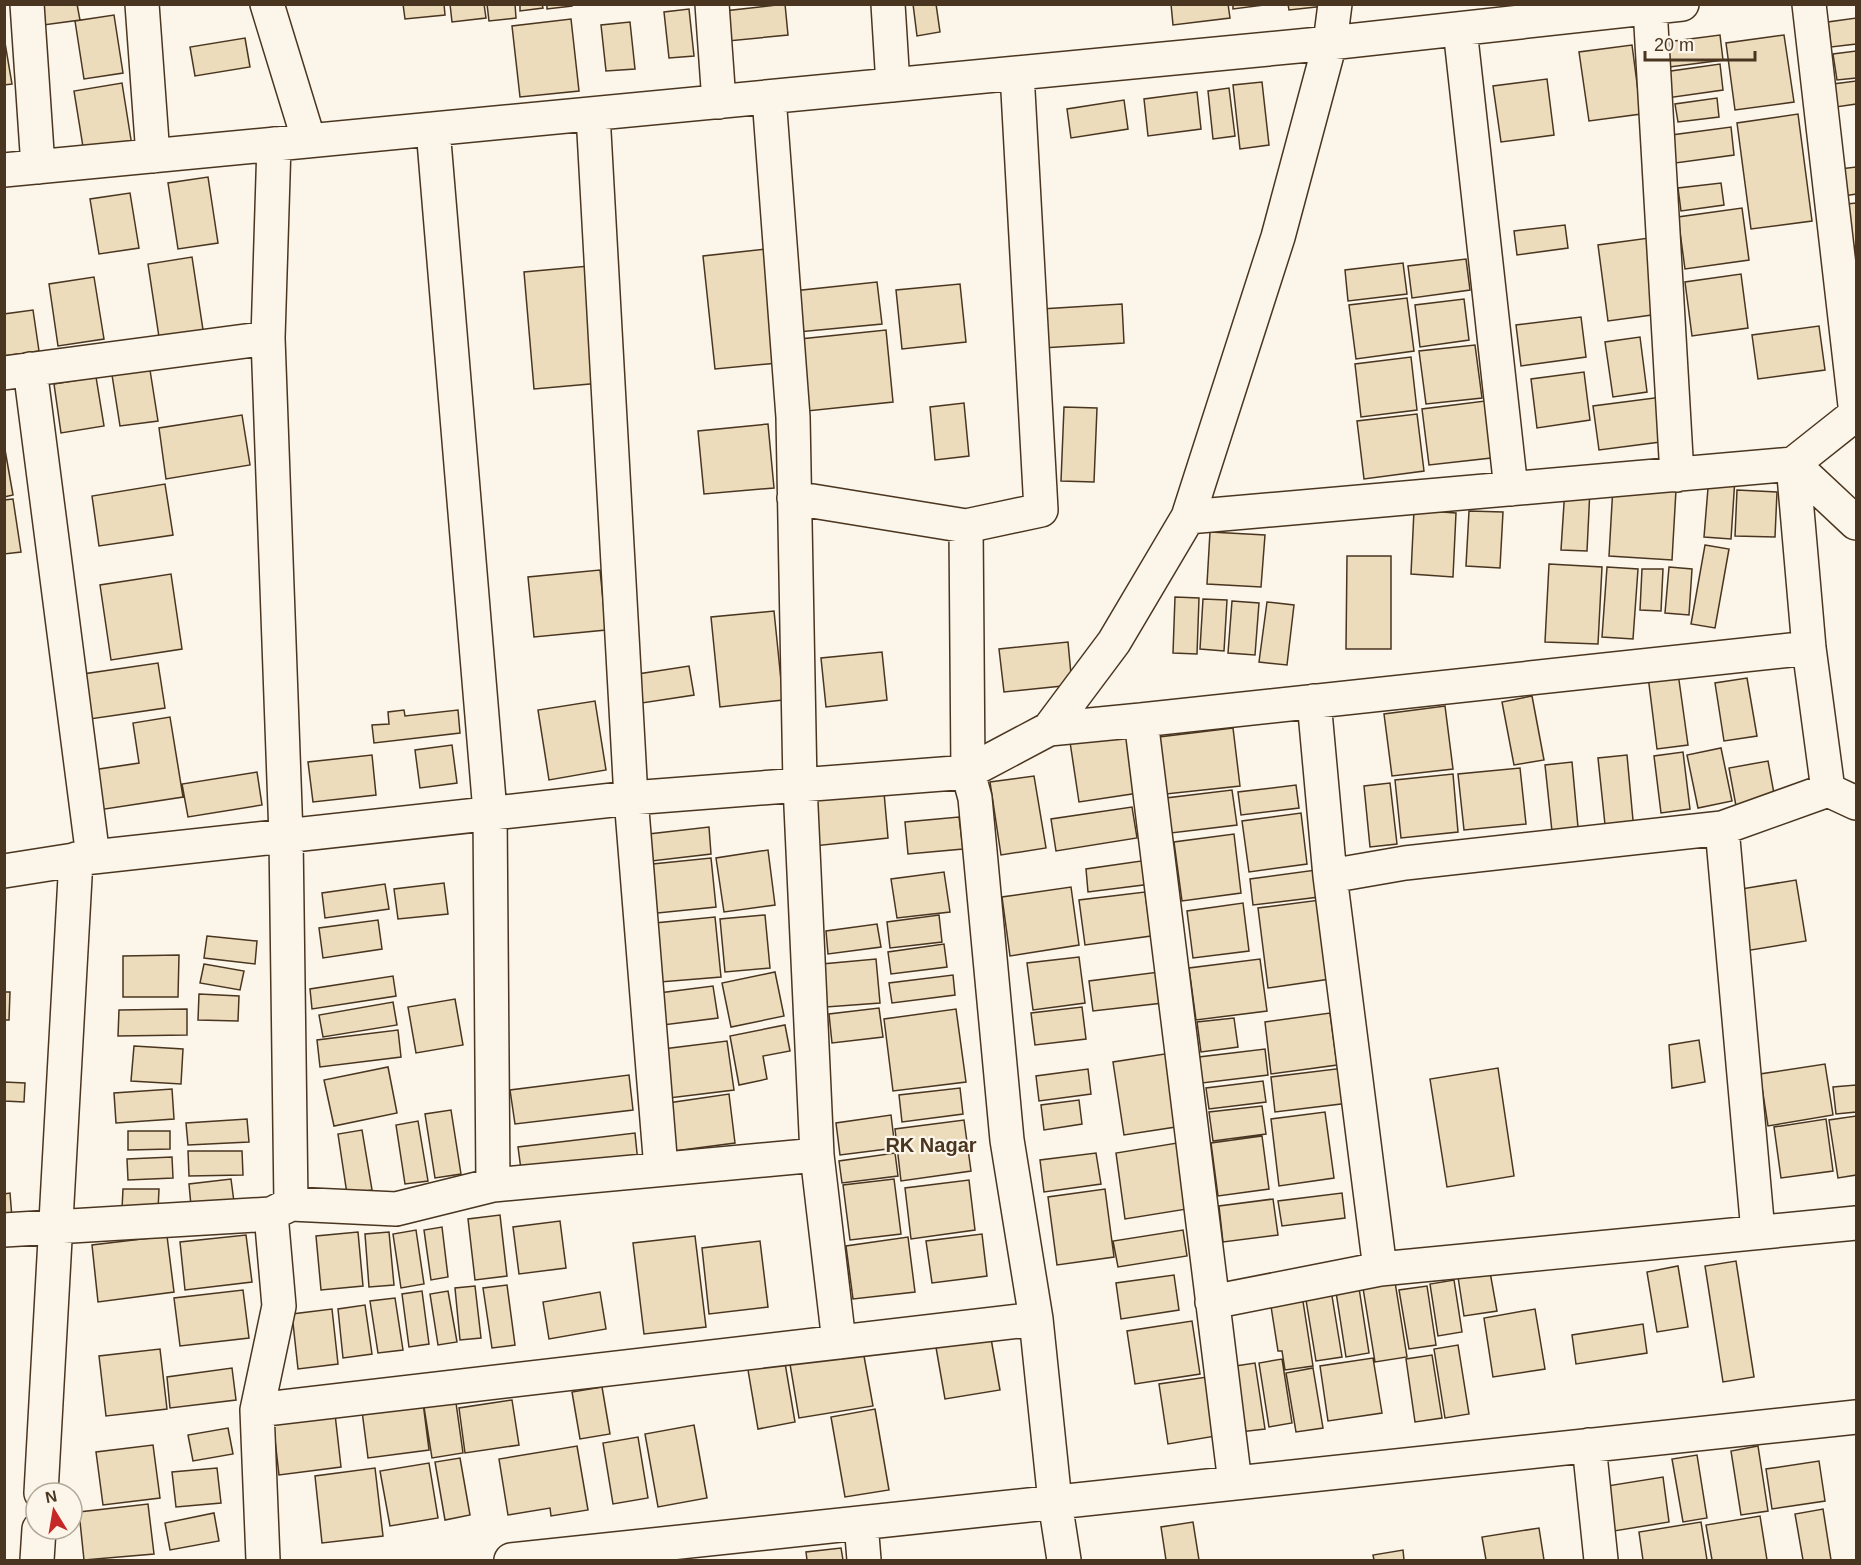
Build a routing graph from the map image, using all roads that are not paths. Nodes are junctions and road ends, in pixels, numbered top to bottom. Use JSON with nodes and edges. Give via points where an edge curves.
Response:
{"nodes":[{"id":1,"x":27,"y":4,"type":"edge"},
{"id":2,"x":142,"y":4,"type":"edge"},
{"id":3,"x":267,"y":4,"type":"edge"},
{"id":4,"x":712,"y":4,"type":"edge"},
{"id":5,"x":888,"y":4,"type":"edge"},
{"id":6,"x":1335,"y":4,"type":"edge"},
{"id":7,"x":1682,"y":4,"type":"edge"},
{"id":8,"x":1809,"y":4,"type":"edge"},
{"id":9,"x":1650,"y":8,"type":"junction"},
{"id":10,"x":1460,"y":29,"type":"junction"},
{"id":11,"x":1330,"y":43,"type":"junction"},
{"id":12,"x":1017,"y":73,"type":"junction"},
{"id":13,"x":893,"y":85,"type":"junction"},
{"id":14,"x":770,"y":97,"type":"junction"},
{"id":15,"x":719,"y":102,"type":"junction"},
{"id":16,"x":593,"y":114,"type":"junction"},
{"id":17,"x":433,"y":129,"type":"junction"},
{"id":18,"x":309,"y":141,"type":"junction"},
{"id":19,"x":274,"y":144,"type":"junction"},
{"id":20,"x":153,"y":156,"type":"junction"},
{"id":21,"x":38,"y":167,"type":"junction"},
{"id":22,"x":4,"y":170,"type":"edge"},
{"id":23,"x":268,"y":338,"type":"junction"},
{"id":24,"x":17,"y":371,"type":"edge"},
{"id":25,"x":1856,"y":414,"type":"edge"},
{"id":26,"x":1793,"y":464,"type":"junction"},
{"id":27,"x":1677,"y":475,"type":"junction"},
{"id":28,"x":1511,"y":489,"type":"junction"},
{"id":29,"x":794,"y":498,"type":"junction"},
{"id":30,"x":1188,"y":517,"type":"junction"},
{"id":31,"x":1857,"y":523,"type":"edge"},
{"id":32,"x":966,"y":526,"type":"junction"},
{"id":33,"x":1809,"y":648,"type":"junction"},
{"id":34,"x":1314,"y":701,"type":"junction"},
{"id":35,"x":1141,"y":720,"type":"junction"},
{"id":36,"x":1049,"y":729,"type":"junction"},
{"id":37,"x":968,"y":772,"type":"junction"},
{"id":38,"x":800,"y":785,"type":"junction"},
{"id":39,"x":1842,"y":796,"type":"edge"},
{"id":40,"x":631,"y":798,"type":"junction"},
{"id":41,"x":490,"y":812,"type":"junction"},
{"id":42,"x":1722,"y":828,"type":"junction"},
{"id":43,"x":286,"y":836,"type":"junction"},
{"id":44,"x":84,"y":858,"type":"junction"},
{"id":45,"x":4,"y":871,"type":"edge"},
{"id":46,"x":1330,"y":876,"type":"junction"},
{"id":47,"x":817,"y":1155,"type":"junction"},
{"id":48,"x":661,"y":1169,"type":"junction"},
{"id":49,"x":493,"y":1185,"type":"junction"},
{"id":50,"x":281,"y":1209,"type":"junction"},
{"id":51,"x":1857,"y":1223,"type":"edge"},
{"id":52,"x":55,"y":1226,"type":"junction"},
{"id":53,"x":4,"y":1230,"type":"edge"},
{"id":54,"x":1758,"y":1232,"type":"junction"},
{"id":55,"x":1380,"y":1269,"type":"junction"},
{"id":56,"x":1212,"y":1302,"type":"junction"},
{"id":57,"x":1036,"y":1319,"type":"junction"},
{"id":58,"x":839,"y":1342,"type":"junction"},
{"id":59,"x":257,"y":1410,"type":"junction"},
{"id":60,"x":1857,"y":1417,"type":"edge"},
{"id":61,"x":1589,"y":1445,"type":"junction"},
{"id":62,"x":42,"y":1481,"type":"edge"},
{"id":63,"x":1235,"y":1483,"type":"junction"},
{"id":64,"x":1055,"y":1502,"type":"junction"},
{"id":65,"x":861,"y":1523,"type":"junction"},
{"id":66,"x":38,"y":1541,"type":"edge"},
{"id":67,"x":37,"y":1560,"type":"edge"},
{"id":68,"x":263,"y":1560,"type":"edge"},
{"id":69,"x":511,"y":1560,"type":"edge"},
{"id":70,"x":864,"y":1560,"type":"edge"},
{"id":71,"x":1064,"y":1560,"type":"edge"},
{"id":72,"x":1601,"y":1560,"type":"edge"}],
"edges":[{"from":1,"to":21,"type":"street"},
{"from":2,"to":20,"type":"street"},
{"from":3,"to":18,"type":"street"},
{"from":4,"to":15,"type":"street"},
{"from":5,"to":13,"type":"street"},
{"from":6,"to":11,"type":"street"},
{"from":7,"to":9,"type":"street"},
{"from":8,"to":25,"type":"street"},
{"from":9,"to":10,"type":"street"},
{"from":9,"to":27,"type":"street"},
{"from":10,"to":11,"type":"street"},
{"from":10,"to":28,"type":"street"},
{"from":11,"to":12,"type":"street"},
{"from":11,"to":30,"type":"street","via":[[1278,237]]},
{"from":12,"to":13,"type":"street"},
{"from":12,"to":32,"type":"street","via":[[1041,510]]},
{"from":13,"to":14,"type":"street"},
{"from":14,"to":15,"type":"street"},
{"from":14,"to":29,"type":"street","via":[[793,417]]},
{"from":15,"to":16,"type":"street"},
{"from":16,"to":17,"type":"street"},
{"from":16,"to":40,"type":"street"},
{"from":17,"to":18,"type":"street"},
{"from":17,"to":41,"type":"street"},
{"from":18,"to":19,"type":"street"},
{"from":19,"to":20,"type":"street"},
{"from":19,"to":23,"type":"street"},
{"from":20,"to":21,"type":"street"},
{"from":21,"to":22,"type":"street"},
{"from":23,"to":24,"type":"street"},
{"from":23,"to":43,"type":"street"},
{"from":24,"to":44,"type":"street"},
{"from":25,"to":26,"type":"street"},
{"from":26,"to":27,"type":"street"},
{"from":26,"to":31,"type":"street"},
{"from":26,"to":33,"type":"street"},
{"from":27,"to":28,"type":"street"},
{"from":28,"to":30,"type":"street"},
{"from":29,"to":32,"type":"street"},
{"from":29,"to":38,"type":"street"},
{"from":30,"to":36,"type":"street","via":[[1114,642]]},
{"from":32,"to":37,"type":"street"},
{"from":33,"to":34,"type":"street"},
{"from":33,"to":39,"type":"street"},
{"from":34,"to":35,"type":"street"},
{"from":34,"to":46,"type":"street"},
{"from":35,"to":36,"type":"street"},
{"from":35,"to":56,"type":"street"},
{"from":36,"to":37,"type":"street"},
{"from":37,"to":38,"type":"street"},
{"from":37,"to":57,"type":"street","via":[[975,798],[1006,1140]]},
{"from":38,"to":40,"type":"street"},
{"from":38,"to":47,"type":"street"},
{"from":39,"to":42,"type":"street"},
{"from":40,"to":41,"type":"street"},
{"from":40,"to":48,"type":"street"},
{"from":41,"to":43,"type":"street"},
{"from":41,"to":49,"type":"street"},
{"from":42,"to":46,"type":"street","via":[[1405,863]]},
{"from":42,"to":54,"type":"street"},
{"from":43,"to":44,"type":"street"},
{"from":43,"to":50,"type":"street"},
{"from":44,"to":45,"type":"street"},
{"from":44,"to":52,"type":"street"},
{"from":46,"to":55,"type":"street"},
{"from":47,"to":48,"type":"street"},
{"from":47,"to":58,"type":"street"},
{"from":48,"to":49,"type":"street"},
{"from":49,"to":50,"type":"street","via":[[396,1209]]},
{"from":50,"to":52,"type":"street"},
{"from":50,"to":59,"type":"street","via":[[279,1306]]},
{"from":51,"to":54,"type":"street"},
{"from":52,"to":53,"type":"street"},
{"from":52,"to":62,"type":"street"},
{"from":54,"to":55,"type":"street"},
{"from":55,"to":56,"type":"street"},
{"from":56,"to":63,"type":"street"},
{"from":57,"to":58,"type":"street"},
{"from":57,"to":64,"type":"street"},
{"from":58,"to":59,"type":"street"},
{"from":59,"to":68,"type":"street"},
{"from":60,"to":61,"type":"street"},
{"from":61,"to":63,"type":"street"},
{"from":61,"to":72,"type":"street"},
{"from":63,"to":64,"type":"street"},
{"from":64,"to":65,"type":"street"},
{"from":64,"to":71,"type":"street"},
{"from":65,"to":69,"type":"street"},
{"from":65,"to":70,"type":"street"},
{"from":66,"to":67,"type":"street"}]}
